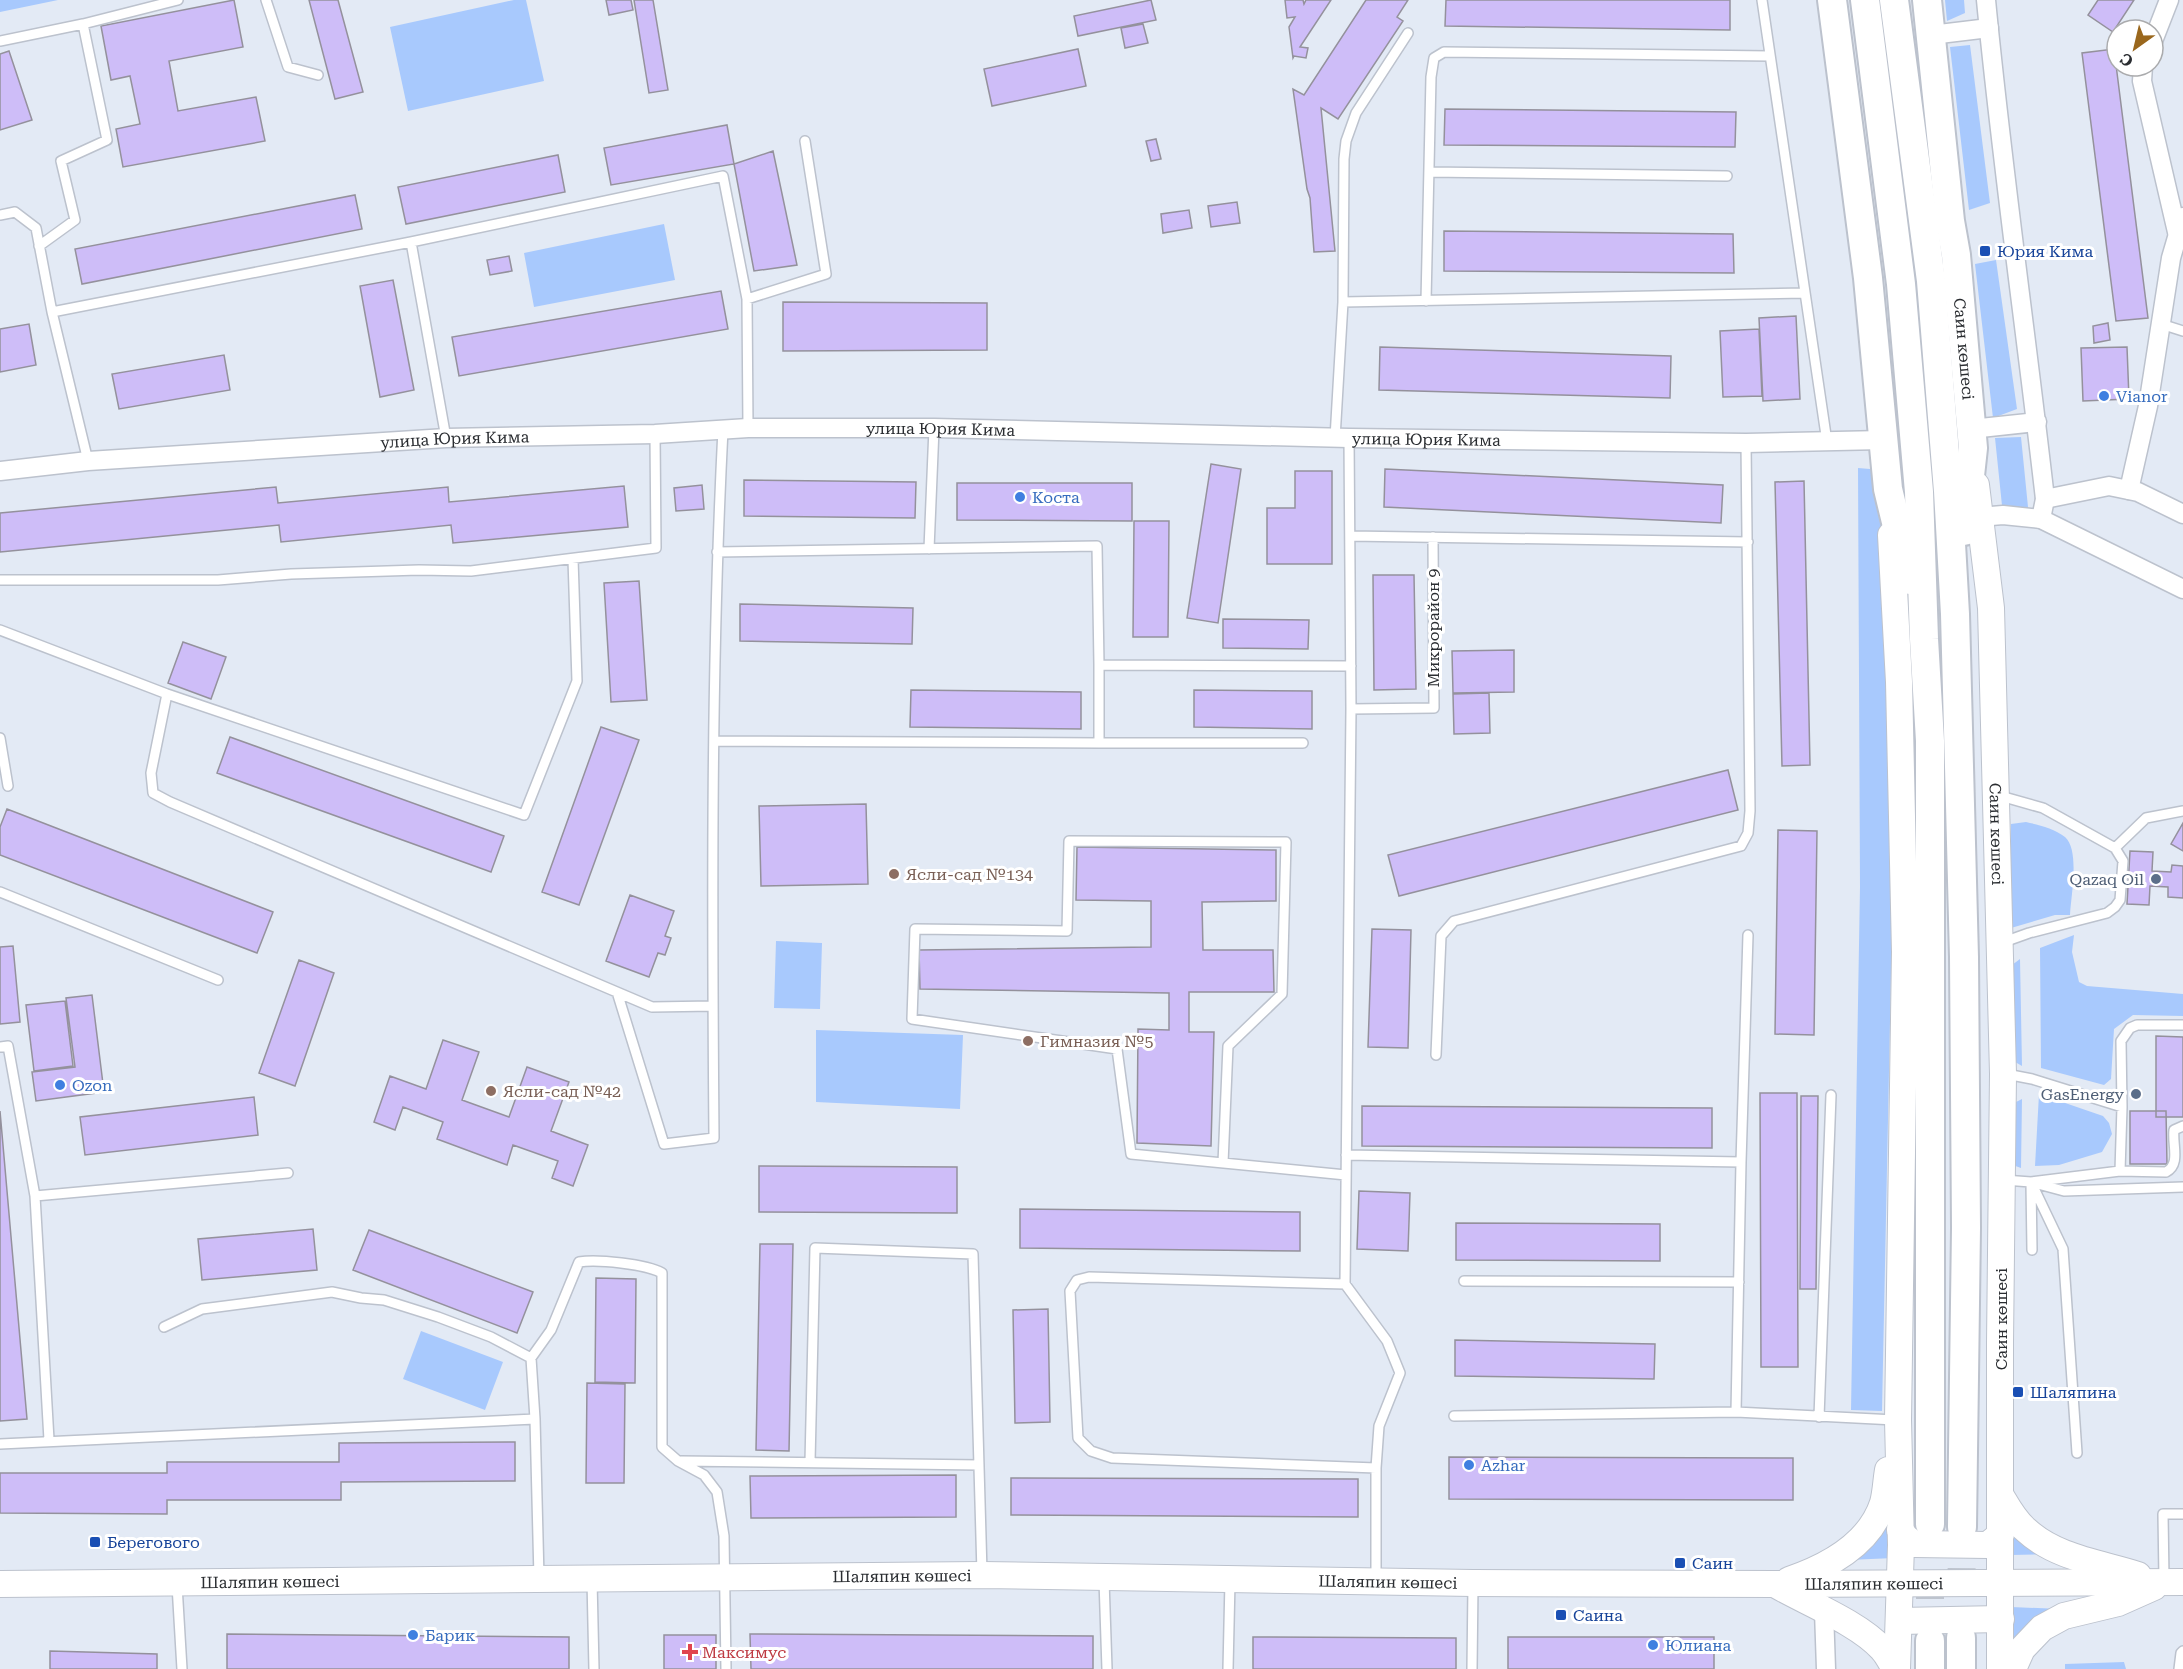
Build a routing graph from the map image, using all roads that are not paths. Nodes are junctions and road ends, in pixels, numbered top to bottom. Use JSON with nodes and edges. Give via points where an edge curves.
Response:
{"nodes":[{"id":1,"x":178,"y":0,"type":"edge"},
{"id":2,"x":266,"y":0,"type":"edge"},
{"id":3,"x":1762,"y":0,"type":"edge"},
{"id":4,"x":1833,"y":0,"type":"edge"},
{"id":5,"x":1865,"y":0,"type":"edge"},
{"id":6,"x":1893,"y":0,"type":"edge"},
{"id":7,"x":1926,"y":0,"type":"edge"},
{"id":8,"x":1986,"y":0,"type":"edge"},
{"id":9,"x":2169,"y":0,"type":"edge"},
{"id":10,"x":2162,"y":18,"type":"edge"},
{"id":11,"x":83,"y":24,"type":"junction"},
{"id":12,"x":1989,"y":28,"type":"junction"},
{"id":13,"x":1407,"y":33,"type":"dead end"},
{"id":14,"x":1931,"y":35,"type":"junction"},
{"id":15,"x":0,"y":41,"type":"edge"},
{"id":16,"x":1770,"y":56,"type":"junction"},
{"id":17,"x":1875,"y":69,"type":"junction"},
{"id":18,"x":318,"y":75,"type":"dead end"},
{"id":19,"x":2142,"y":78,"type":"edge"},
{"id":20,"x":1906,"y":90,"type":"junction"},
{"id":21,"x":805,"y":141,"type":"dead end"},
{"id":22,"x":1429,"y":172,"type":"junction"},
{"id":23,"x":1726,"y":176,"type":"dead end"},
{"id":24,"x":1856,"y":184,"type":"junction"},
{"id":25,"x":0,"y":215,"type":"edge"},
{"id":26,"x":1950,"y":221,"type":"junction"},
{"id":27,"x":2180,"y":224,"type":"edge"},
{"id":28,"x":411,"y":242,"type":"junction"},
{"id":29,"x":39,"y":246,"type":"junction"},
{"id":30,"x":1805,"y":293,"type":"junction"},
{"id":31,"x":747,"y":299,"type":"junction"},
{"id":32,"x":1426,"y":301,"type":"junction"},
{"id":33,"x":1343,"y":302,"type":"junction"},
{"id":34,"x":52,"y":312,"type":"junction"},
{"id":35,"x":2161,"y":324,"type":"junction"},
{"id":36,"x":2183,"y":331,"type":"edge"},
{"id":37,"x":2037,"y":422,"type":"junction"},
{"id":38,"x":748,"y":428,"type":"junction"},
{"id":39,"x":934,"y":428,"type":"junction"},
{"id":40,"x":723,"y":429,"type":"junction"},
{"id":41,"x":655,"y":434,"type":"junction"},
{"id":42,"x":446,"y":438,"type":"junction"},
{"id":43,"x":1342,"y":438,"type":"junction"},
{"id":44,"x":1972,"y":439,"type":"junction"},
{"id":45,"x":1883,"y":440,"type":"junction"},
{"id":46,"x":1827,"y":442,"type":"junction"},
{"id":47,"x":1746,"y":443,"type":"junction"},
{"id":48,"x":88,"y":461,"type":"junction"},
{"id":49,"x":0,"y":471,"type":"edge"},
{"id":50,"x":1888,"y":489,"type":"junction"},
{"id":51,"x":2129,"y":490,"type":"junction"},
{"id":52,"x":2045,"y":499,"type":"junction"},
{"id":53,"x":2183,"y":514,"type":"edge"},
{"id":54,"x":1979,"y":517,"type":"junction"},
{"id":55,"x":2041,"y":519,"type":"junction"},
{"id":56,"x":1350,"y":536,"type":"junction"},
{"id":57,"x":1433,"y":537,"type":"junction"},
{"id":58,"x":1748,"y":542,"type":"junction"},
{"id":59,"x":929,"y":549,"type":"junction"},
{"id":60,"x":717,"y":552,"type":"junction"},
{"id":61,"x":573,"y":559,"type":"junction"},
{"id":62,"x":0,"y":580,"type":"edge"},
{"id":63,"x":2183,"y":590,"type":"edge"},
{"id":64,"x":1955,"y":614,"type":"junction"},
{"id":65,"x":0,"y":630,"type":"edge"},
{"id":66,"x":1924,"y":639,"type":"junction"},
{"id":67,"x":1098,"y":665,"type":"junction"},
{"id":68,"x":1351,"y":666,"type":"junction"},
{"id":69,"x":167,"y":694,"type":"junction"},
{"id":70,"x":1351,"y":709,"type":"junction"},
{"id":71,"x":0,"y":738,"type":"edge"},
{"id":72,"x":714,"y":741,"type":"junction"},
{"id":73,"x":1303,"y":742,"type":"dead end"},
{"id":74,"x":1099,"y":743,"type":"junction"},
{"id":75,"x":8,"y":786,"type":"dead end"},
{"id":76,"x":1996,"y":795,"type":"junction"},
{"id":77,"x":2183,"y":811,"type":"edge"},
{"id":78,"x":2115,"y":848,"type":"junction"},
{"id":79,"x":0,"y":892,"type":"edge"},
{"id":80,"x":1748,"y":935,"type":"dead end"},
{"id":81,"x":1999,"y":944,"type":"junction"},
{"id":82,"x":218,"y":980,"type":"dead end"},
{"id":83,"x":617,"y":992,"type":"junction"},
{"id":84,"x":713,"y":1006,"type":"junction"},
{"id":85,"x":2183,"y":1025,"type":"edge"},
{"id":86,"x":0,"y":1047,"type":"edge"},
{"id":87,"x":1436,"y":1055,"type":"dead end"},
{"id":88,"x":2003,"y":1074,"type":"junction"},
{"id":89,"x":1831,"y":1095,"type":"dead end"},
{"id":90,"x":2122,"y":1107,"type":"junction"},
{"id":91,"x":2183,"y":1126,"type":"edge"},
{"id":92,"x":1346,"y":1155,"type":"junction"},
{"id":93,"x":1741,"y":1162,"type":"junction"},
{"id":94,"x":1223,"y":1163,"type":"junction"},
{"id":95,"x":2120,"y":1172,"type":"junction"},
{"id":96,"x":288,"y":1173,"type":"dead end"},
{"id":97,"x":1346,"y":1174,"type":"junction"},
{"id":98,"x":2002,"y":1180,"type":"junction"},
{"id":99,"x":2031,"y":1182,"type":"junction"},
{"id":100,"x":2183,"y":1187,"type":"edge"},
{"id":101,"x":35,"y":1196,"type":"junction"},
{"id":102,"x":2032,"y":1250,"type":"dead end"},
{"id":103,"x":1464,"y":1281,"type":"dead end"},
{"id":104,"x":1739,"y":1282,"type":"junction"},
{"id":105,"x":1345,"y":1284,"type":"junction"},
{"id":106,"x":164,"y":1327,"type":"dead end"},
{"id":107,"x":531,"y":1358,"type":"junction"},
{"id":108,"x":1736,"y":1412,"type":"junction"},
{"id":109,"x":1454,"y":1416,"type":"dead end"},
{"id":110,"x":1819,"y":1417,"type":"junction"},
{"id":111,"x":535,"y":1419,"type":"junction"},
{"id":112,"x":1898,"y":1420,"type":"junction"},
{"id":113,"x":49,"y":1440,"type":"junction"},
{"id":114,"x":0,"y":1444,"type":"edge"},
{"id":115,"x":2077,"y":1453,"type":"dead end"},
{"id":116,"x":678,"y":1461,"type":"junction"},
{"id":117,"x":810,"y":1462,"type":"junction"},
{"id":118,"x":979,"y":1465,"type":"junction"},
{"id":119,"x":1376,"y":1468,"type":"junction"},
{"id":120,"x":2001,"y":1496,"type":"junction"},
{"id":121,"x":2183,"y":1514,"type":"edge"},
{"id":122,"x":1930,"y":1524,"type":"tunnel mouth"},
{"id":123,"x":1962,"y":1527,"type":"tunnel mouth"},
{"id":124,"x":1900,"y":1530,"type":"junction"},
{"id":125,"x":2001,"y":1534,"type":"junction"},
{"id":126,"x":982,"y":1575,"type":"junction"},
{"id":127,"x":1104,"y":1577,"type":"junction"},
{"id":128,"x":539,"y":1578,"type":"junction"},
{"id":129,"x":592,"y":1578,"type":"junction"},
{"id":130,"x":725,"y":1578,"type":"junction"},
{"id":131,"x":1230,"y":1579,"type":"junction"},
{"id":132,"x":177,"y":1581,"type":"junction"},
{"id":133,"x":1376,"y":1581,"type":"junction"},
{"id":134,"x":2174,"y":1582,"type":"edge"},
{"id":135,"x":1473,"y":1583,"type":"junction"},
{"id":136,"x":2001,"y":1583,"type":"junction"},
{"id":137,"x":0,"y":1584,"type":"edge"},
{"id":138,"x":1775,"y":1584,"type":"junction"},
{"id":139,"x":1900,"y":1584,"type":"junction"},
{"id":140,"x":1824,"y":1611,"type":"junction"},
{"id":141,"x":2001,"y":1619,"type":"junction"},
{"id":142,"x":1899,"y":1621,"type":"junction"},
{"id":143,"x":1961,"y":1638,"type":"tunnel mouth"},
{"id":144,"x":1930,"y":1641,"type":"tunnel mouth"},
{"id":145,"x":2183,"y":1651,"type":"edge"},
{"id":146,"x":182,"y":1669,"type":"edge"},
{"id":147,"x":594,"y":1669,"type":"edge"},
{"id":148,"x":726,"y":1669,"type":"edge"},
{"id":149,"x":1107,"y":1669,"type":"edge"},
{"id":150,"x":1228,"y":1669,"type":"edge"},
{"id":151,"x":1472,"y":1669,"type":"edge"},
{"id":152,"x":1826,"y":1669,"type":"edge"},
{"id":153,"x":1896,"y":1669,"type":"edge"},
{"id":154,"x":1930,"y":1669,"type":"edge"},
{"id":155,"x":1961,"y":1669,"type":"edge"},
{"id":156,"x":2000,"y":1669,"type":"edge"},
{"id":157,"x":2013,"y":1669,"type":"edge"},
{"id":158,"x":2179,"y":1669,"type":"edge"}],
"edges":[{"from":1,"to":11,"type":"lane"},
{"from":2,"to":18,"type":"lane","via":[[288,67]]},
{"from":3,"to":16,"type":"lane"},
{"from":4,"to":24,"type":"main road"},
{"from":5,"to":17,"type":"main road"},
{"from":6,"to":20,"type":"main road","name":"Саин көшесі"},
{"from":7,"to":14,"type":"main road","name":"Саин көшесі"},
{"from":8,"to":12,"type":"street"},
{"from":9,"to":10,"type":"street"},
{"from":11,"to":15,"type":"lane"},
{"from":11,"to":29,"type":"lane","via":[[107,140],[61,161],[75,220]]},
{"from":12,"to":14,"type":"street"},
{"from":12,"to":37,"type":"street"},
{"from":13,"to":33,"type":"lane","via":[[1356,114],[1346,141]]},
{"from":14,"to":26,"type":"main road","name":"Саин көшесі"},
{"from":16,"to":22,"type":"lane","via":[[1444,52],[1434,58],[1431,77]]},
{"from":16,"to":30,"type":"lane"},
{"from":17,"to":24,"type":"main road"},
{"from":17,"to":66,"type":"main road","via":[[1901,284],[1919,492]]},
{"from":19,"to":27,"type":"street"},
{"from":20,"to":26,"type":"main road"},
{"from":20,"to":64,"type":"main road","name":"Саин көшесі","via":[[1931,281]]},
{"from":21,"to":31,"type":"lane","via":[[826,274]]},
{"from":22,"to":23,"type":"lane"},
{"from":22,"to":32,"type":"lane"},
{"from":24,"to":45,"type":"main road"},
{"from":25,"to":29,"type":"lane","via":[[15,212],[36,228]]},
{"from":26,"to":44,"type":"main road","name":"Саин көшесі"},
{"from":27,"to":35,"type":"street"},
{"from":28,"to":31,"type":"lane","via":[[723,176]]},
{"from":28,"to":34,"type":"lane"},
{"from":28,"to":42,"type":"lane"},
{"from":29,"to":34,"type":"lane"},
{"from":30,"to":32,"type":"lane"},
{"from":30,"to":46,"type":"lane"},
{"from":31,"to":38,"type":"lane"},
{"from":32,"to":33,"type":"lane"},
{"from":33,"to":43,"type":"lane"},
{"from":34,"to":48,"type":"lane"},
{"from":35,"to":36,"type":"lane"},
{"from":35,"to":51,"type":"street"},
{"from":37,"to":44,"type":"street"},
{"from":37,"to":52,"type":"street"},
{"from":38,"to":39,"type":"street","name":"улица Юрия Кима"},
{"from":38,"to":40,"type":"street","name":"улица Юрия Кима"},
{"from":39,"to":43,"type":"street","name":"улица Юрия Кима"},
{"from":39,"to":59,"type":"lane"},
{"from":40,"to":41,"type":"street","name":"улица Юрия Кима"},
{"from":40,"to":60,"type":"lane"},
{"from":41,"to":42,"type":"street","name":"улица Юрия Кима"},
{"from":41,"to":61,"type":"lane","via":[[656,548]]},
{"from":42,"to":48,"type":"street","name":"улица Юрия Кима"},
{"from":43,"to":47,"type":"street","name":"улица Юрия Кима"},
{"from":43,"to":56,"type":"lane"},
{"from":44,"to":54,"type":"main road","name":"Саин көшесі"},
{"from":44,"to":64,"type":"main road"},
{"from":45,"to":46,"type":"street","name":"улица Юрия Кима"},
{"from":45,"to":50,"type":"main road"},
{"from":46,"to":47,"type":"street","name":"улица Юрия Кима"},
{"from":47,"to":58,"type":"lane"},
{"from":48,"to":49,"type":"street","name":"улица Юрия Кима"},
{"from":50,"to":66,"type":"main road"},
{"from":50,"to":112,"type":"main road","via":[[1899,682],[1905,952]]},
{"from":51,"to":52,"type":"street","via":[[2109,486]]},
{"from":51,"to":53,"type":"street"},
{"from":52,"to":55,"type":"street"},
{"from":54,"to":55,"type":"street"},
{"from":54,"to":76,"type":"main road","name":"Саин көшесі","via":[[1991,608]]},
{"from":55,"to":63,"type":"street"},
{"from":56,"to":57,"type":"lane"},
{"from":56,"to":68,"type":"lane"},
{"from":57,"to":58,"type":"lane"},
{"from":57,"to":70,"type":"lane","name":"Микрорайон 9","via":[[1434,708]]},
{"from":58,"to":87,"type":"lane","via":[[1750,812],[1748,833],[1741,846],[1454,921],[1441,936]]},
{"from":59,"to":60,"type":"lane"},
{"from":59,"to":67,"type":"lane","via":[[1097,546]]},
{"from":60,"to":72,"type":"lane"},
{"from":61,"to":62,"type":"lane","via":[[471,571],[291,574],[218,580]]},
{"from":61,"to":69,"type":"lane","via":[[577,681],[524,815]]},
{"from":64,"to":123,"type":"main road","name":"Саин көшесі","via":[[1966,1217]]},
{"from":65,"to":69,"type":"lane"},
{"from":66,"to":122,"type":"main road","via":[[1930,741]]},
{"from":67,"to":68,"type":"lane"},
{"from":67,"to":74,"type":"lane"},
{"from":68,"to":70,"type":"lane"},
{"from":69,"to":83,"type":"lane","via":[[151,773],[153,793]]},
{"from":70,"to":92,"type":"lane"},
{"from":71,"to":75,"type":"lane"},
{"from":72,"to":74,"type":"lane"},
{"from":72,"to":84,"type":"lane"},
{"from":73,"to":74,"type":"lane"},
{"from":76,"to":78,"type":"lane","via":[[2043,808]]},
{"from":76,"to":81,"type":"main road","name":"Саин көшесі"},
{"from":77,"to":78,"type":"lane","via":[[2146,818]]},
{"from":78,"to":81,"type":"lane","via":[[2123,861],[2120,900],[2115,907],[2107,913]]},
{"from":79,"to":82,"type":"lane"},
{"from":80,"to":93,"type":"lane"},
{"from":81,"to":88,"type":"main road","name":"Саин көшесі"},
{"from":83,"to":84,"type":"lane","via":[[652,1007]]},
{"from":83,"to":84,"type":"lane","via":[[664,1144],[714,1138]]},
{"from":85,"to":90,"type":"lane","via":[[2137,1025],[2121,1041]]},
{"from":86,"to":101,"type":"lane","via":[[8,1046]]},
{"from":88,"to":90,"type":"lane"},
{"from":88,"to":98,"type":"main road","name":"Саин көшесі"},
{"from":89,"to":110,"type":"lane"},
{"from":90,"to":95,"type":"lane"},
{"from":91,"to":95,"type":"lane","via":[[2174,1130],[2172,1168],[2166,1172]]},
{"from":92,"to":93,"type":"lane"},
{"from":92,"to":97,"type":"lane"},
{"from":93,"to":104,"type":"lane"},
{"from":94,"to":94,"type":"lane","via":[[1131,1154],[1117,1049],[912,1019],[915,929],[1067,931],[1069,841],[1286,842],[1282,994],[1228,1046]]},
{"from":94,"to":97,"type":"lane"},
{"from":95,"to":99,"type":"lane"},
{"from":96,"to":101,"type":"lane"},
{"from":97,"to":105,"type":"lane"},
{"from":98,"to":99,"type":"lane"},
{"from":98,"to":120,"type":"main road","name":"Саин көшесі"},
{"from":99,"to":100,"type":"lane","via":[[2064,1191]]},
{"from":99,"to":102,"type":"lane"},
{"from":99,"to":115,"type":"lane","via":[[2063,1249]]},
{"from":101,"to":113,"type":"lane"},
{"from":103,"to":104,"type":"lane"},
{"from":104,"to":108,"type":"lane"},
{"from":105,"to":119,"type":"lane","via":[[1387,1341],[1400,1373],[1379,1425]]},
{"from":105,"to":119,"type":"lane","via":[[1089,1277],[1077,1280],[1070,1291],[1078,1438],[1091,1451],[1112,1458]]},
{"from":106,"to":107,"type":"lane","via":[[202,1309],[332,1293],[384,1300],[438,1317]]},
{"from":107,"to":111,"type":"lane"},
{"from":107,"to":116,"type":"lane","via":[[551,1330],[579,1262],[593,1260],[662,1273],[662,1447]]},
{"from":108,"to":109,"type":"lane"},
{"from":108,"to":110,"type":"lane"},
{"from":110,"to":112,"type":"lane"},
{"from":111,"to":113,"type":"lane"},
{"from":111,"to":128,"type":"lane"},
{"from":112,"to":124,"type":"main road"},
{"from":112,"to":138,"type":"main road","via":[[1882,1503],[1874,1521],[1842,1554],[1808,1573]]},
{"from":113,"to":114,"type":"lane"},
{"from":116,"to":117,"type":"lane"},
{"from":116,"to":130,"type":"lane","via":[[704,1475],[717,1492]]},
{"from":117,"to":118,"type":"lane"},
{"from":117,"to":118,"type":"lane","via":[[815,1248],[973,1254]]},
{"from":118,"to":126,"type":"lane"},
{"from":119,"to":133,"type":"lane"},
{"from":120,"to":125,"type":"main road","name":"Саин көшесі"},
{"from":120,"to":134,"type":"main road","via":[[2026,1530],[2055,1549]]},
{"from":121,"to":134,"type":"lane","via":[[2163,1515]]},
{"from":124,"to":125,"type":"main road","via":[[1914,1544],[1989,1545]]},
{"from":124,"to":139,"type":"main road"},
{"from":125,"to":136,"type":"main road","name":"Саин көшесі"},
{"from":126,"to":127,"type":"main road","name":"Шаляпин көшесі"},
{"from":126,"to":130,"type":"main road","name":"Шаляпин көшесі"},
{"from":127,"to":131,"type":"main road","name":"Шаляпин көшесі"},
{"from":127,"to":149,"type":"lane"},
{"from":128,"to":129,"type":"main road","name":"Шаляпин көшесі"},
{"from":128,"to":132,"type":"main road","name":"Шаляпин көшесі"},
{"from":129,"to":130,"type":"main road","name":"Шаляпин көшесі"},
{"from":129,"to":147,"type":"lane"},
{"from":130,"to":148,"type":"lane"},
{"from":131,"to":133,"type":"main road","name":"Шаляпин көшесі"},
{"from":131,"to":150,"type":"lane"},
{"from":132,"to":137,"type":"main road","name":"Шаляпин көшесі"},
{"from":132,"to":146,"type":"lane"},
{"from":133,"to":135,"type":"main road","name":"Шаляпин көшесі"},
{"from":134,"to":136,"type":"main road","name":"Шаляпин көшесі"},
{"from":134,"to":157,"type":"main road","via":[[2118,1603],[2064,1616],[2042,1628],[2022,1649]]},
{"from":135,"to":138,"type":"main road","name":"Шаляпин көшесі"},
{"from":135,"to":151,"type":"lane"},
{"from":136,"to":139,"type":"main road","name":"Шаляпин көшесі"},
{"from":136,"to":141,"type":"main road","name":"Саин көшесі"},
{"from":138,"to":139,"type":"main road","name":"Шаляпин көшесі"},
{"from":138,"to":140,"type":"main road"},
{"from":139,"to":142,"type":"main road"},
{"from":140,"to":152,"type":"street"},
{"from":140,"to":153,"type":"main road","via":[[1868,1636]]},
{"from":141,"to":142,"type":"main road"},
{"from":141,"to":156,"type":"main road","name":"Саин көшесі"},
{"from":142,"to":153,"type":"main road"},
{"from":143,"to":155,"type":"main road"},
{"from":144,"to":154,"type":"main road"},
{"from":145,"to":158,"type":"lane"}]}
